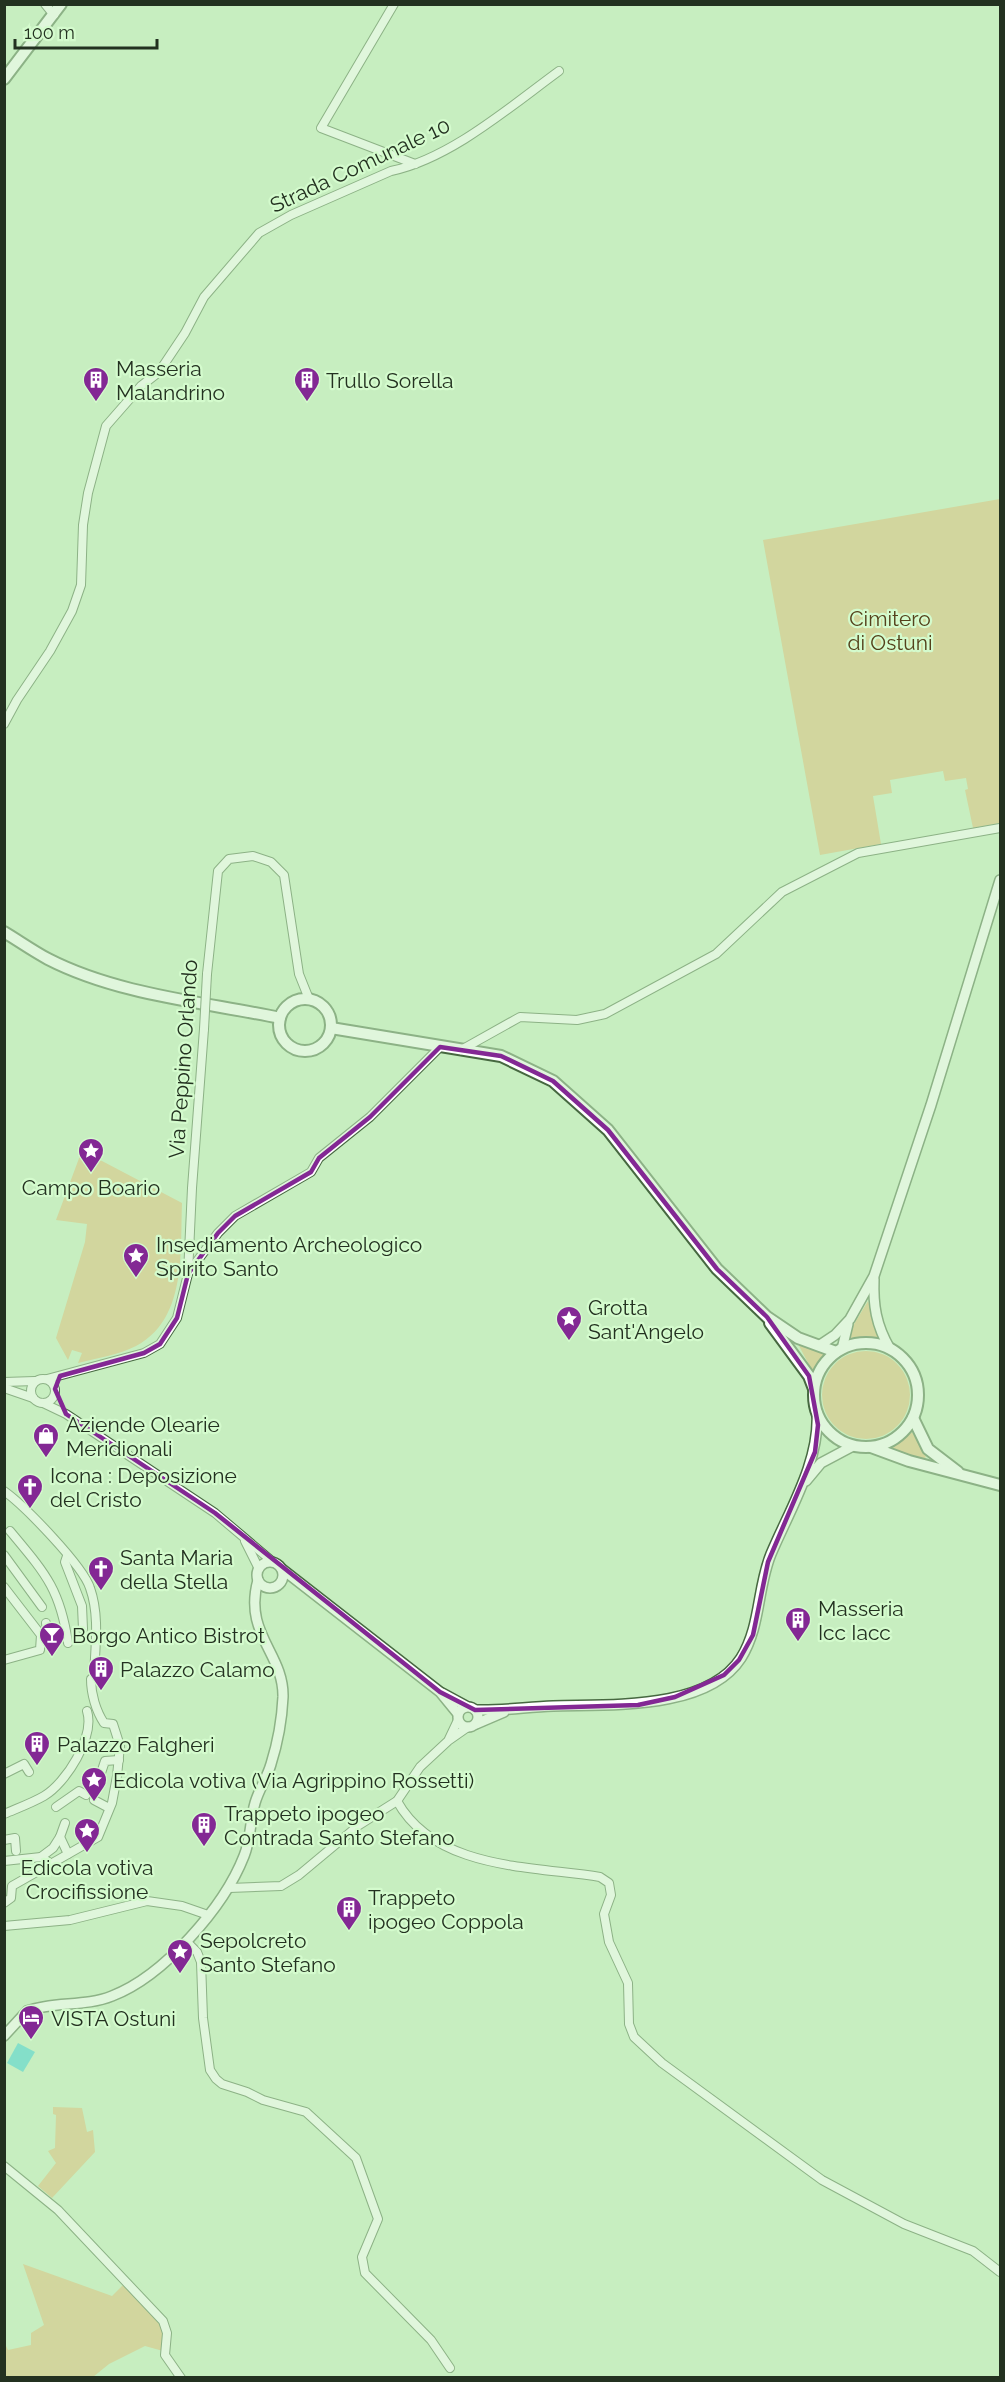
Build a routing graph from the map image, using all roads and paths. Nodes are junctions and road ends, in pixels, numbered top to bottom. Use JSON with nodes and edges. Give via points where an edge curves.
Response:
{"nodes":[{"id":1,"x":45,"y":4,"type":"edge"},
{"id":2,"x":61,"y":4,"type":"edge"},
{"id":3,"x":394,"y":4,"type":"edge"},
{"id":4,"x":54,"y":15,"type":"junction"},
{"id":5,"x":559,"y":71,"type":"dead end"},
{"id":6,"x":4,"y":80,"type":"edge"},
{"id":7,"x":415,"y":164,"type":"junction"},
{"id":8,"x":4,"y":724,"type":"edge"},
{"id":9,"x":1000,"y":828,"type":"edge"},
{"id":10,"x":1000,"y":880,"type":"edge"},
{"id":11,"x":4,"y":932,"type":"edge"},
{"id":12,"x":309,"y":999,"type":"junction"},
{"id":13,"x":280,"y":1018,"type":"junction"},
{"id":14,"x":331,"y":1028,"type":"junction"},
{"id":15,"x":440,"y":1047,"type":"junction"},
{"id":16,"x":461,"y":1050,"type":"junction"},
{"id":17,"x":189,"y":1274,"type":"junction"},
{"id":18,"x":874,"y":1276,"type":"junction"},
{"id":19,"x":767,"y":1317,"type":"junction"},
{"id":20,"x":849,"y":1319,"type":"junction"},
{"id":21,"x":820,"y":1345,"type":"junction"},
{"id":22,"x":890,"y":1349,"type":"junction"},
{"id":23,"x":839,"y":1351,"type":"junction"},
{"id":24,"x":35,"y":1381,"type":"junction"},
{"id":25,"x":4,"y":1382,"type":"edge"},
{"id":26,"x":50,"y":1382,"type":"junction"},
{"id":27,"x":4,"y":1388,"type":"edge"},
{"id":28,"x":814,"y":1389,"type":"junction"},
{"id":29,"x":54,"y":1395,"type":"junction"},
{"id":30,"x":33,"y":1398,"type":"junction"},
{"id":31,"x":43,"y":1404,"type":"junction"},
{"id":32,"x":817,"y":1412,"type":"junction"},
{"id":33,"x":66,"y":1414,"type":"junction"},
{"id":34,"x":913,"y":1418,"type":"junction"},
{"id":35,"x":854,"y":1446,"type":"junction"},
{"id":36,"x":871,"y":1447,"type":"junction"},
{"id":37,"x":963,"y":1476,"type":"junction"},
{"id":38,"x":1000,"y":1485,"type":"edge"},
{"id":39,"x":799,"y":1490,"type":"junction"},
{"id":40,"x":4,"y":1491,"type":"edge"},
{"id":41,"x":10,"y":1531,"type":"dead end"},
{"id":42,"x":241,"y":1534,"type":"junction"},
{"id":43,"x":4,"y":1555,"type":"edge"},
{"id":44,"x":67,"y":1556,"type":"junction"},
{"id":45,"x":273,"y":1562,"type":"junction"},
{"id":46,"x":259,"y":1569,"type":"junction"},
{"id":47,"x":282,"y":1569,"type":"junction"},
{"id":48,"x":258,"y":1580,"type":"junction"},
{"id":49,"x":281,"y":1583,"type":"junction"},
{"id":50,"x":304,"y":1586,"type":"junction"},
{"id":51,"x":4,"y":1587,"type":"edge"},
{"id":52,"x":271,"y":1588,"type":"junction"},
{"id":53,"x":42,"y":1606,"type":"dead end"},
{"id":54,"x":255,"y":1607,"type":"junction"},
{"id":55,"x":83,"y":1629,"type":"dead end"},
{"id":56,"x":68,"y":1642,"type":"dead end"},
{"id":57,"x":4,"y":1660,"type":"edge"},
{"id":58,"x":440,"y":1692,"type":"junction"},
{"id":59,"x":471,"y":1708,"type":"junction"},
{"id":60,"x":87,"y":1711,"type":"dead end"},
{"id":61,"x":506,"y":1711,"type":"junction"},
{"id":62,"x":458,"y":1717,"type":"junction"},
{"id":63,"x":472,"y":1726,"type":"junction"},
{"id":64,"x":448,"y":1741,"type":"junction"},
{"id":65,"x":119,"y":1760,"type":"junction"},
{"id":66,"x":29,"y":1772,"type":"dead end"},
{"id":67,"x":4,"y":1774,"type":"edge"},
{"id":68,"x":96,"y":1788,"type":"dead end"},
{"id":69,"x":46,"y":1794,"type":"junction"},
{"id":70,"x":86,"y":1795,"type":"dead end"},
{"id":71,"x":94,"y":1800,"type":"dead end"},
{"id":72,"x":397,"y":1801,"type":"junction"},
{"id":73,"x":110,"y":1808,"type":"junction"},
{"id":74,"x":4,"y":1814,"type":"edge"},
{"id":75,"x":65,"y":1822,"type":"dead end"},
{"id":76,"x":60,"y":1838,"type":"junction"},
{"id":77,"x":4,"y":1840,"type":"edge"},
{"id":78,"x":16,"y":1851,"type":"dead end"},
{"id":79,"x":68,"y":1854,"type":"junction"},
{"id":80,"x":41,"y":1857,"type":"junction"},
{"id":81,"x":4,"y":1862,"type":"edge"},
{"id":82,"x":50,"y":1863,"type":"junction"},
{"id":83,"x":229,"y":1888,"type":"junction"},
{"id":84,"x":4,"y":1903,"type":"edge"},
{"id":85,"x":208,"y":1915,"type":"junction"},
{"id":86,"x":4,"y":1926,"type":"edge"},
{"id":87,"x":187,"y":1942,"type":"junction"},
{"id":88,"x":4,"y":2036,"type":"edge"},
{"id":89,"x":4,"y":2166,"type":"edge"},
{"id":90,"x":1000,"y":2272,"type":"edge"},
{"id":91,"x":450,"y":2368,"type":"dead end"},
{"id":92,"x":181,"y":2378,"type":"edge"}],
"edges":[{"from":1,"to":4,"type":"street"},
{"from":2,"to":4,"type":"main road"},
{"from":3,"to":7,"type":"street","via":[[321,128]]},
{"from":4,"to":6,"type":"main road"},
{"from":5,"to":7,"type":"street","name":"Strada Comunale 10","via":[[517,105]]},
{"from":7,"to":8,"type":"street","name":"Strada Comunale 10","via":[[291,215],[259,233],[204,297],[159,372],[141,386],[106,426],[88,493],[81,585],[50,651]]},
{"from":9,"to":16,"type":"street","via":[[858,853],[782,892],[716,954],[605,1014],[577,1020],[520,1017]]},
{"from":10,"to":18,"type":"street"},
{"from":11,"to":13,"type":"main road","via":[[48,959],[98,978]]},
{"from":12,"to":13,"type":"main road","via":[[294,1001]]},
{"from":12,"to":14,"type":"main road","via":[[323,1006]]},
{"from":12,"to":17,"type":"street","name":"Via Peppino Orlando","bridge":true,"via":[[299,974],[284,875],[271,862],[254,856],[229,859],[218,871],[207,974]]},
{"from":13,"to":14,"type":"main road","via":[[285,1043],[300,1051],[317,1049],[329,1037]]},
{"from":14,"to":15,"type":"main road"},
{"from":15,"to":16,"type":"main road"},
{"from":15,"to":17,"type":"street","via":[[370,1117],[319,1158],[311,1172],[235,1216]]},
{"from":16,"to":19,"type":"main road","via":[[501,1056],[553,1081],[608,1130],[717,1269]]},
{"from":17,"to":26,"type":"street","name":"Via Peppino Orlando","via":[[177,1318],[160,1344]]},
{"from":18,"to":20,"type":"street"},
{"from":18,"to":22,"type":"street","via":[[873,1308]]},
{"from":19,"to":21,"type":"main road","via":[[798,1338]]},
{"from":19,"to":28,"type":"main road"},
{"from":20,"to":21,"type":"street"},
{"from":20,"to":23,"type":"street"},
{"from":21,"to":23,"type":"main road"},
{"from":22,"to":23,"type":"main road","via":[[857,1344]]},
{"from":22,"to":34,"type":"main road","via":[[912,1371],[917,1387]]},
{"from":23,"to":28,"type":"main road","via":[[818,1375]]},
{"from":24,"to":25,"type":"street"},
{"from":24,"to":26,"type":"street"},
{"from":24,"to":30,"type":"street","via":[[30,1391]]},
{"from":26,"to":29,"type":"street"},
{"from":27,"to":30,"type":"street"},
{"from":28,"to":32,"type":"main road"},
{"from":29,"to":31,"type":"street"},
{"from":29,"to":33,"type":"street"},
{"from":30,"to":31,"type":"street"},
{"from":31,"to":33,"type":"street"},
{"from":32,"to":35,"type":"main road","via":[[838,1439]]},
{"from":32,"to":39,"type":"street","via":[[815,1452]]},
{"from":33,"to":42,"type":"street","via":[[216,1513]]},
{"from":34,"to":36,"type":"main road","via":[[888,1442]]},
{"from":34,"to":37,"type":"main road","via":[[928,1449]]},
{"from":35,"to":36,"type":"main road"},
{"from":35,"to":39,"type":"street","via":[[820,1463]]},
{"from":36,"to":37,"type":"main road"},
{"from":37,"to":38,"type":"main road"},
{"from":39,"to":61,"type":"street","via":[[768,1562],[753,1635],[740,1660],[724,1675],[675,1697],[638,1705],[536,1706]]},
{"from":40,"to":44,"type":"street","via":[[26,1508]]},
{"from":41,"to":56,"type":"street","via":[[52,1584]]},
{"from":42,"to":45,"type":"street"},
{"from":42,"to":46,"type":"street"},
{"from":43,"to":53,"type":"street"},
{"from":44,"to":55,"type":"street","via":[[65,1562],[82,1606]]},
{"from":44,"to":65,"type":"street","via":[[86,1579],[95,1611],[91,1679],[98,1714],[104,1723],[113,1724],[116,1732]]},
{"from":45,"to":46,"type":"street","via":[[263,1563]]},
{"from":45,"to":47,"type":"street"},
{"from":46,"to":48,"type":"street"},
{"from":47,"to":49,"type":"street"},
{"from":47,"to":50,"type":"street"},
{"from":48,"to":52,"type":"street"},
{"from":48,"to":54,"type":"street"},
{"from":49,"to":50,"type":"street"},
{"from":49,"to":52,"type":"street"},
{"from":50,"to":58,"type":"street"},
{"from":51,"to":57,"type":"street","via":[[41,1635],[40,1650]]},
{"from":52,"to":54,"type":"street"},
{"from":54,"to":83,"type":"street","via":[[256,1626],[276,1669],[283,1698],[271,1764],[255,1804],[248,1844]]},
{"from":58,"to":59,"type":"street"},
{"from":58,"to":62,"type":"street"},
{"from":59,"to":61,"type":"street"},
{"from":59,"to":62,"type":"street"},
{"from":59,"to":63,"type":"street","via":[[479,1716]]},
{"from":60,"to":69,"type":"street","via":[[84,1742],[74,1763]]},
{"from":61,"to":63,"type":"street"},
{"from":62,"to":63,"type":"street","via":[[461,1725]]},
{"from":62,"to":64,"type":"street"},
{"from":63,"to":64,"type":"street"},
{"from":64,"to":72,"type":"street","via":[[420,1767]]},
{"from":65,"to":68,"type":"street","via":[[105,1761]]},
{"from":65,"to":73,"type":"street"},
{"from":66,"to":67,"type":"street","via":[[24,1764]]},
{"from":69,"to":70,"type":"street","via":[[57,1809],[79,1791]]},
{"from":69,"to":74,"type":"street"},
{"from":71,"to":73,"type":"street"},
{"from":72,"to":83,"type":"street","via":[[359,1825],[281,1886]]},
{"from":72,"to":90,"type":"street","via":[[427,1837],[484,1860],[600,1877],[609,1883],[611,1895],[604,1914],[609,1942],[628,1983],[629,2024],[634,2037],[662,2063],[822,2180],[904,2224],[973,2251]]},
{"from":73,"to":79,"type":"street","via":[[98,1837]]},
{"from":75,"to":76,"type":"street"},
{"from":76,"to":79,"type":"street"},
{"from":76,"to":80,"type":"street"},
{"from":77,"to":78,"type":"street","via":[[15,1838]]},
{"from":79,"to":82,"type":"street"},
{"from":80,"to":81,"type":"street"},
{"from":80,"to":82,"type":"street"},
{"from":82,"to":84,"type":"street","via":[[12,1886],[11,1898]]},
{"from":83,"to":85,"type":"street"},
{"from":85,"to":86,"type":"street","via":[[147,1901],[70,1920]]},
{"from":85,"to":87,"type":"street"},
{"from":87,"to":88,"type":"street","via":[[114,1995],[27,2011]]},
{"from":87,"to":91,"type":"street","via":[[201,1962],[210,2070],[222,2084],[306,2112],[356,2158],[378,2219],[362,2257],[365,2273],[431,2340]]},
{"from":89,"to":92,"type":"street","via":[[58,2210],[163,2322],[165,2355]]}]}
